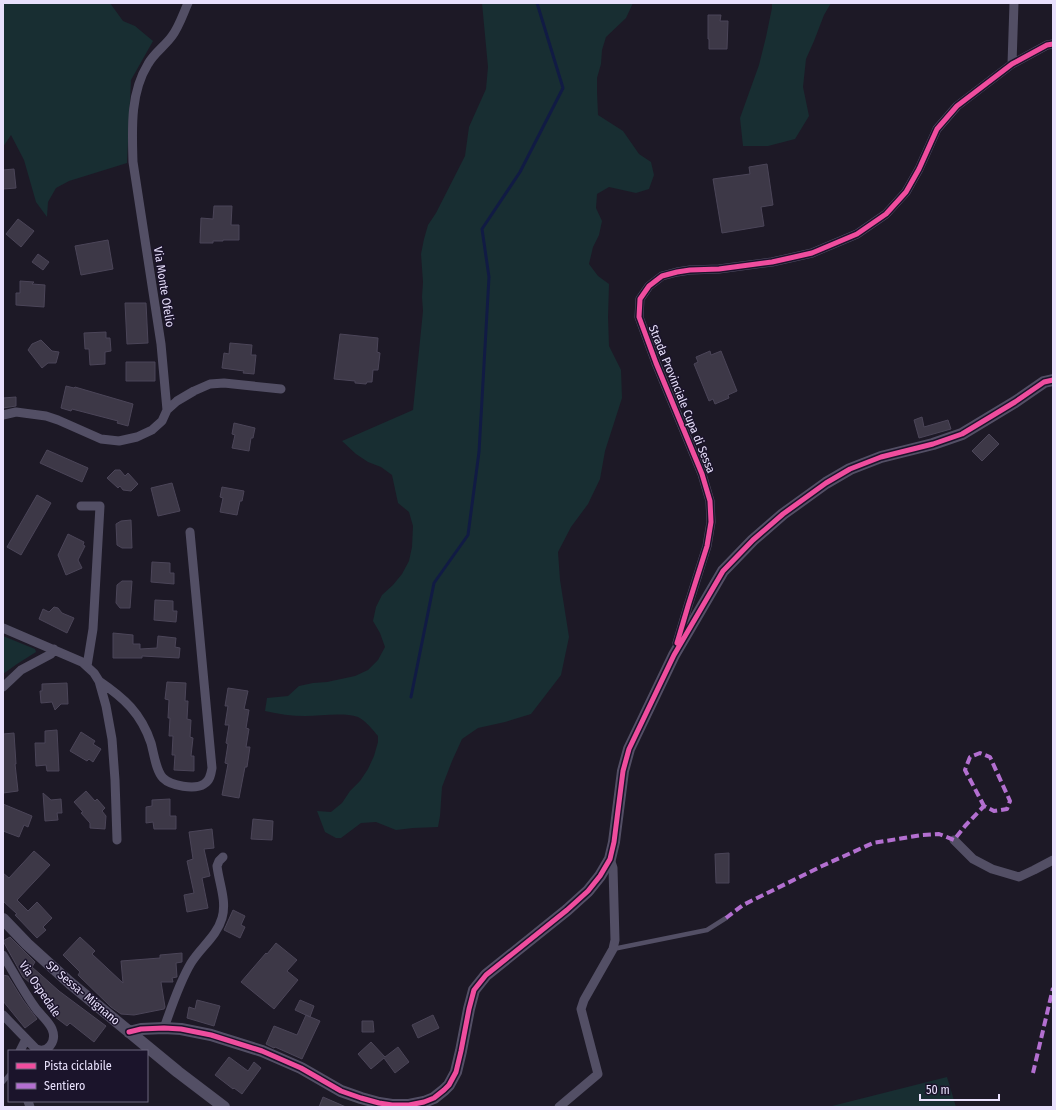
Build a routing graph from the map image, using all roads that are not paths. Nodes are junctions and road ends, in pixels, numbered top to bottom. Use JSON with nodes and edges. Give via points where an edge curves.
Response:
{"nodes":[{"id":1,"x":188,"y":3,"type":"edge"},
{"id":2,"x":1014,"y":3,"type":"edge"},
{"id":3,"x":1053,"y":44,"type":"edge"},
{"id":4,"x":1012,"y":64,"type":"junction"},
{"id":5,"x":1053,"y":380,"type":"edge"},
{"id":6,"x":281,"y":389,"type":"dead end"},
{"id":7,"x":167,"y":410,"type":"junction"},
{"id":8,"x":3,"y":415,"type":"edge"},
{"id":9,"x":81,"y":506,"type":"dead end"},
{"id":10,"x":190,"y":532,"type":"dead end"},
{"id":11,"x":3,"y":628,"type":"edge"},
{"id":12,"x":54,"y":649,"type":"junction"},
{"id":13,"x":674,"y":655,"type":"junction"},
{"id":14,"x":87,"y":666,"type":"junction"},
{"id":15,"x":99,"y":681,"type":"junction"},
{"id":16,"x":3,"y":687,"type":"edge"},
{"id":17,"x":117,"y":840,"type":"dead end"},
{"id":18,"x":954,"y":840,"type":"dead end"},
{"id":19,"x":223,"y":857,"type":"dead end"},
{"id":20,"x":610,"y":859,"type":"junction"},
{"id":21,"x":1053,"y":860,"type":"edge"},
{"id":22,"x":726,"y":918,"type":"dead end"},
{"id":23,"x":3,"y":919,"type":"edge"},
{"id":24,"x":613,"y":949,"type":"junction"},
{"id":25,"x":3,"y":954,"type":"edge"},
{"id":26,"x":3,"y":1015,"type":"edge"},
{"id":27,"x":164,"y":1028,"type":"junction"},
{"id":28,"x":130,"y":1032,"type":"junction"},
{"id":29,"x":26,"y":1039,"type":"junction"},
{"id":30,"x":20,"y":1050,"type":"edge"},
{"id":31,"x":224,"y":1107,"type":"edge"},
{"id":32,"x":559,"y":1107,"type":"edge"}],
"edges":[{"from":1,"to":7,"type":"street","name":"Via Monte Ofelio","via":[[173,35],[148,63],[138,84],[133,111],[132,162],[161,344]]},
{"from":2,"to":4,"type":"street"},
{"from":3,"to":4,"type":"street","name":"Strada Provinciale Cupa di Sessa"},
{"from":4,"to":13,"type":"street","name":"Strada Provinciale Cupa di Sessa","via":[[956,106],[937,129],[906,192],[886,214],[857,234],[812,253],[772,262],[684,271],[662,276],[649,286],[640,299],[639,317],[702,474],[710,502],[707,546]]},
{"from":5,"to":13,"type":"street","via":[[1044,382],[962,434],[881,457],[850,469],[783,514],[723,570]]},
{"from":6,"to":7,"type":"street","via":[[224,382],[210,384],[177,401]]},
{"from":7,"to":8,"type":"street","via":[[162,421],[152,430],[137,437],[119,440],[101,439],[46,416],[16,412]]},
{"from":9,"to":14,"type":"street","via":[[100,506]]},
{"from":10,"to":15,"type":"street","via":[[212,768],[208,781],[197,786],[178,785],[165,780],[159,772],[148,736],[133,709]]},
{"from":11,"to":12,"type":"street"},
{"from":12,"to":14,"type":"street"},
{"from":12,"to":16,"type":"street","via":[[51,654],[21,670]]},
{"from":13,"to":20,"type":"street","via":[[629,749],[623,771]]},
{"from":14,"to":15,"type":"street"},
{"from":15,"to":17,"type":"street","via":[[112,739]]},
{"from":18,"to":21,"type":"street","via":[[973,859],[992,869],[1019,877]]},
{"from":19,"to":27,"type":"street","via":[[218,866],[224,904],[222,917],[213,936],[192,961],[184,976]]},
{"from":20,"to":24,"type":"street","via":[[613,868]]},
{"from":20,"to":27,"type":"street","via":[[588,891],[486,975],[474,990],[456,1072],[449,1086],[434,1098],[424,1102],[392,1105],[370,1101],[341,1091],[301,1068],[250,1047],[211,1035]]},
{"from":22,"to":24,"type":"lane","via":[[707,930]]},
{"from":23,"to":28,"type":"street","name":"SP Sessa- Mignano","via":[[70,983]]},
{"from":24,"to":32,"type":"street","via":[[581,1010],[598,1074]]},
{"from":25,"to":29,"type":"street","name":"Via Ospedale","via":[[37,1010],[53,1030],[52,1045],[43,1050],[36,1049]]},
{"from":26,"to":29,"type":"street","name":"Via Ospedale"},
{"from":27,"to":28,"type":"street"},
{"from":28,"to":31,"type":"street","name":"SP Sessa- Mignano"},
{"from":29,"to":30,"type":"street"}]}
